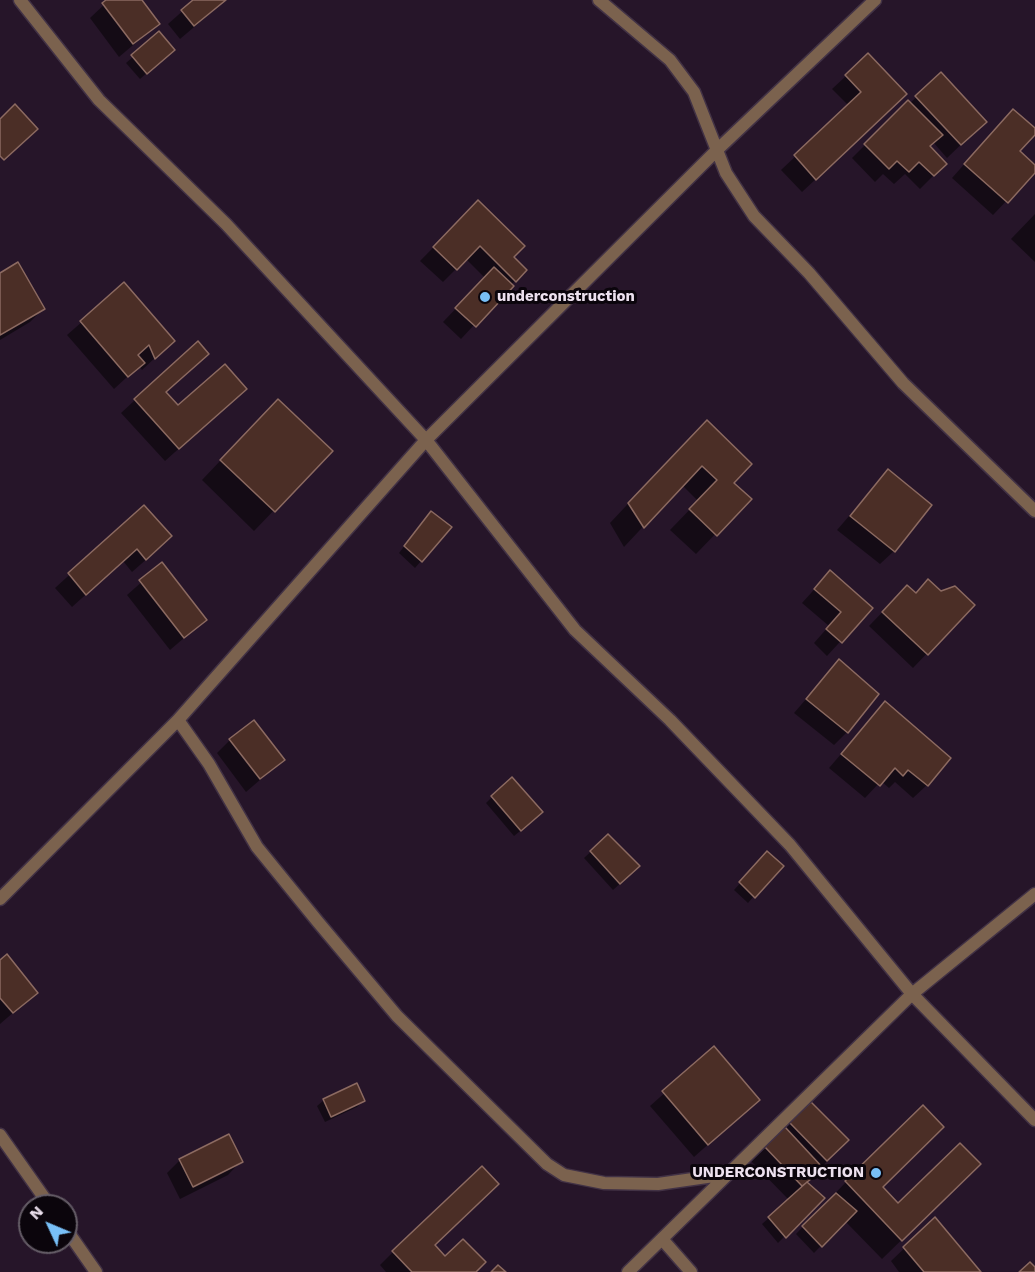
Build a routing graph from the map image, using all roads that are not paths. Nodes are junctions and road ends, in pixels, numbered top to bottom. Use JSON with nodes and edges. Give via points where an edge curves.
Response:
{"nodes":[{"id":1,"x":20,"y":0,"type":"edge"},
{"id":2,"x":599,"y":0,"type":"edge"},
{"id":3,"x":875,"y":0,"type":"edge"},
{"id":4,"x":717,"y":150,"type":"junction"},
{"id":5,"x":426,"y":440,"type":"junction"},
{"id":6,"x":1035,"y":511,"type":"edge"},
{"id":7,"x":178,"y":720,"type":"junction"},
{"id":8,"x":1035,"y":894,"type":"edge"},
{"id":9,"x":0,"y":899,"type":"edge"},
{"id":10,"x":912,"y":994,"type":"junction"},
{"id":11,"x":1035,"y":1120,"type":"edge"},
{"id":12,"x":0,"y":1135,"type":"edge"},
{"id":13,"x":728,"y":1174,"type":"junction"},
{"id":14,"x":42,"y":1194,"type":"edge"},
{"id":15,"x":662,"y":1239,"type":"junction"},
{"id":16,"x":78,"y":1246,"type":"edge"},
{"id":17,"x":96,"y":1272,"type":"edge"},
{"id":18,"x":628,"y":1272,"type":"edge"},
{"id":19,"x":691,"y":1272,"type":"edge"}],
"edges":[{"from":1,"to":5,"type":"street","via":[[99,100],[226,224]]},
{"from":2,"to":4,"type":"street","via":[[670,60],[694,92]]},
{"from":3,"to":4,"type":"street"},
{"from":4,"to":5,"type":"street"},
{"from":4,"to":6,"type":"street","via":[[726,173],[754,216],[809,273],[903,383]]},
{"from":5,"to":7,"type":"street"},
{"from":5,"to":10,"type":"street","via":[[575,630],[670,720],[790,845]]},
{"from":7,"to":9,"type":"street"},
{"from":7,"to":13,"type":"street","via":[[209,764],[257,847],[318,922],[397,1016],[547,1164],[564,1175],[604,1183],[658,1184]]},
{"from":8,"to":10,"type":"street"},
{"from":10,"to":11,"type":"street"},
{"from":10,"to":13,"type":"street"},
{"from":12,"to":14,"type":"street"},
{"from":13,"to":15,"type":"street"},
{"from":15,"to":18,"type":"street"},
{"from":15,"to":19,"type":"street"},
{"from":16,"to":17,"type":"street"}]}
